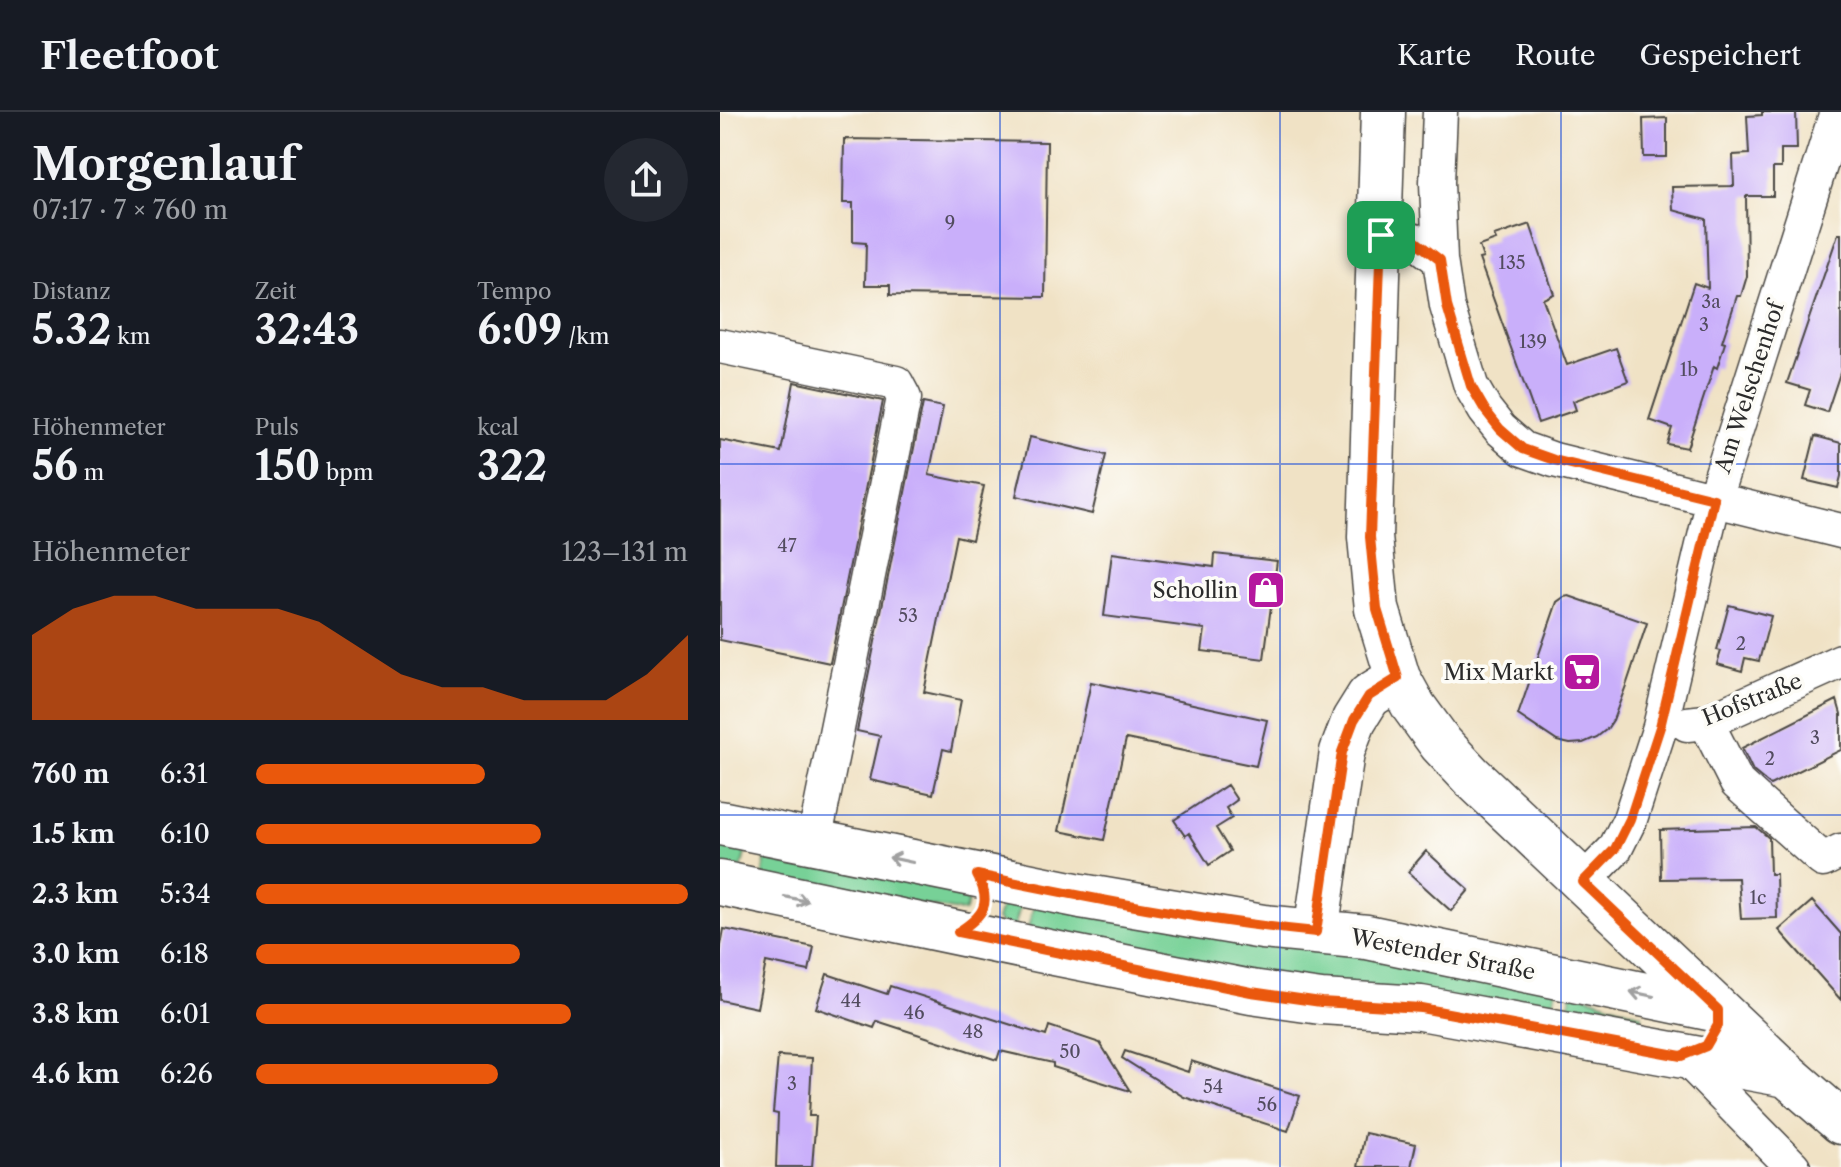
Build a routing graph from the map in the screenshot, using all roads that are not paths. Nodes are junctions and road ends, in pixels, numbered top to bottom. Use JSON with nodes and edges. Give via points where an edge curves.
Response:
{"nodes":[{"id":1,"x":1383,"y":112,"type":"edge"},
{"id":2,"x":1440,"y":112,"type":"edge"},
{"id":3,"x":1837,"y":112,"type":"edge"},
{"id":4,"x":1381,"y":235,"type":"junction"},
{"id":5,"x":1440,"y":260,"type":"junction"},
{"id":6,"x":720,"y":346,"type":"edge"},
{"id":7,"x":1714,"y":499,"type":"junction"},
{"id":8,"x":1841,"y":531,"type":"edge"},
{"id":9,"x":1841,"y":661,"type":"edge"},
{"id":10,"x":1398,"y":678,"type":"junction"},
{"id":11,"x":1706,"y":722,"type":"junction"},
{"id":12,"x":1660,"y":727,"type":"junction"},
{"id":13,"x":720,"y":823,"type":"edge"},
{"id":14,"x":814,"y":842,"type":"junction"},
{"id":15,"x":1841,"y":851,"type":"edge"},
{"id":16,"x":977,"y":875,"type":"junction"},
{"id":17,"x":1583,"y":882,"type":"junction"},
{"id":18,"x":720,"y":883,"type":"edge"},
{"id":19,"x":958,"y":932,"type":"junction"},
{"id":20,"x":1316,"y":932,"type":"junction"},
{"id":21,"x":1718,"y":1010,"type":"junction"},
{"id":22,"x":1681,"y":1056,"type":"junction"},
{"id":23,"x":1758,"y":1075,"type":"junction"},
{"id":24,"x":1841,"y":1122,"type":"edge"},
{"id":25,"x":1793,"y":1167,"type":"edge"}],
"edges":[{"from":1,"to":4,"type":"main road"},
{"from":2,"to":5,"type":"street"},
{"from":3,"to":7,"type":"street","name":"Am Welschenhof"},
{"from":4,"to":5,"type":"street","via":[[1415,241]]},
{"from":4,"to":10,"type":"main road","via":[[1370,537],[1377,609]]},
{"from":5,"to":7,"type":"street","via":[[1447,306],[1471,386],[1500,429],[1523,449],[1554,460]]},
{"from":6,"to":14,"type":"street","via":[[896,383],[904,398]]},
{"from":7,"to":8,"type":"street"},
{"from":7,"to":12,"type":"street","name":"Am Welschenhof"},
{"from":9,"to":11,"type":"street","name":"Hofstraße"},
{"from":10,"to":17,"type":"main road","via":[[1441,744]]},
{"from":10,"to":20,"type":"main road","via":[[1369,696],[1342,752]]},
{"from":11,"to":12,"type":"street","name":"Hofstraße"},
{"from":11,"to":15,"type":"street","via":[[1737,783],[1823,860]]},
{"from":12,"to":17,"type":"street","name":"Am Welschenhof","via":[[1630,819],[1615,849]]},
{"from":13,"to":14,"type":"main road","name":"Westender Straße"},
{"from":16,"to":14,"type":"main road","name":"Westender Straße","one_way":true},
{"from":16,"to":19,"type":"main road","via":[[986,890],[985,906]]},
{"from":16,"to":20,"type":"main road","name":"Westender Straße"},
{"from":17,"to":21,"type":"main road"},
{"from":18,"to":19,"type":"main road","one_way":true},
{"from":19,"to":22,"type":"main road","via":[[1251,992],[1432,1009]]},
{"from":21,"to":20,"type":"main road","name":"Westender Straße","one_way":true,"via":[[1380,940]]},
{"from":21,"to":22,"type":"main road","via":[[1718,1025],[1706,1046]]},
{"from":21,"to":23,"type":"main road"},
{"from":22,"to":23,"type":"main road"},
{"from":23,"to":24,"type":"main road"},
{"from":23,"to":25,"type":"street"}]}
